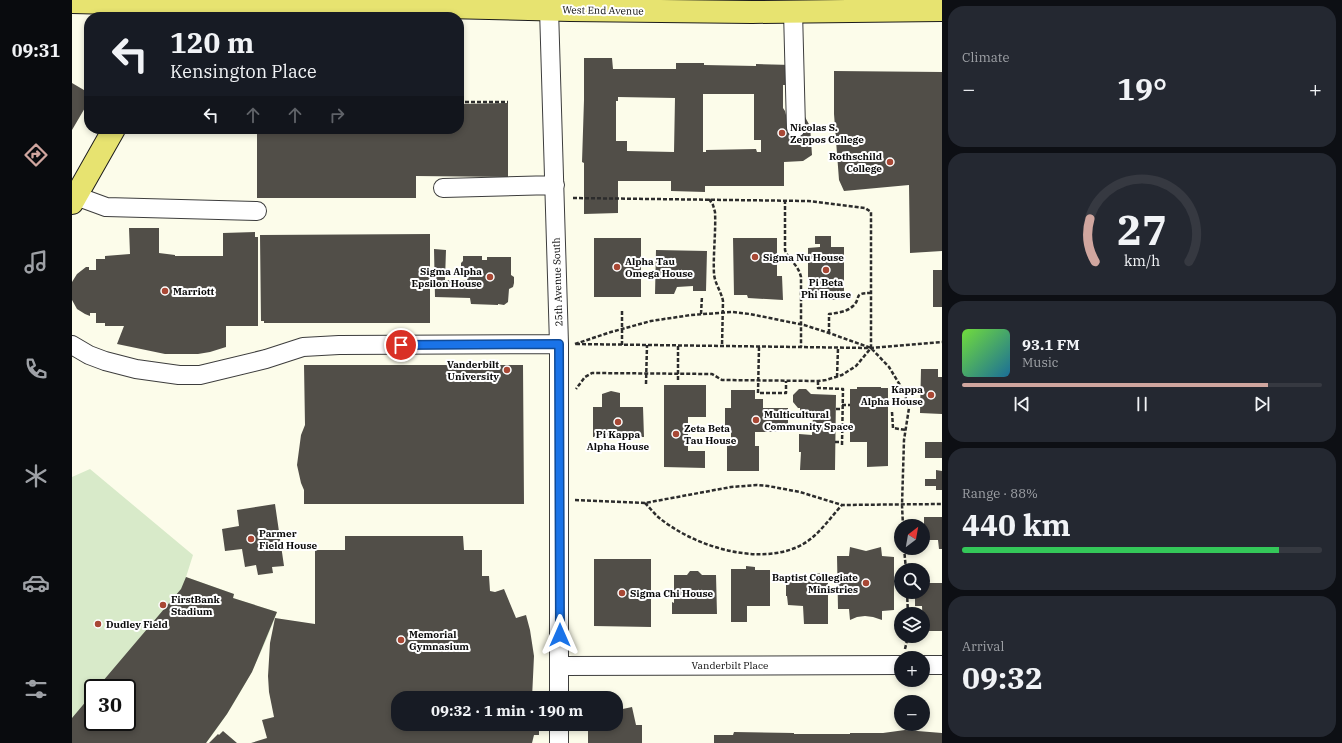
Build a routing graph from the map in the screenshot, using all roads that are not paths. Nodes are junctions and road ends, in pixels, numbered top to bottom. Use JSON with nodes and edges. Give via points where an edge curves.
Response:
{"nodes":[{"id":1,"x":500,"y":0,"type":"edge"},
{"id":2,"x":72,"y":2,"type":"edge"},
{"id":3,"x":462,"y":5,"type":"edge"},
{"id":4,"x":194,"y":7,"type":"edge"},
{"id":5,"x":549,"y":9,"type":"junction"},
{"id":6,"x":942,"y":10,"type":"edge"},
{"id":7,"x":338,"y":11,"type":"edge"},
{"id":8,"x":793,"y":11,"type":"junction"},
{"id":9,"x":411,"y":12,"type":"edge"},
{"id":10,"x":796,"y":128,"type":"dead end"},
{"id":11,"x":111,"y":134,"type":"edge"},
{"id":12,"x":555,"y":185,"type":"junction"},
{"id":13,"x":443,"y":188,"type":"dead end"},
{"id":14,"x":74,"y":200,"type":"edge"},
{"id":15,"x":257,"y":211,"type":"dead end"},
{"id":16,"x":559,"y":344,"type":"junction"},
{"id":17,"x":72,"y":345,"type":"edge"},
{"id":18,"x":894,"y":657,"type":"edge"},
{"id":19,"x":930,"y":665,"type":"edge"},
{"id":20,"x":942,"y":665,"type":"edge"},
{"id":21,"x":560,"y":666,"type":"junction"},
{"id":22,"x":560,"y":691,"type":"edge"},
{"id":23,"x":559,"y":731,"type":"edge"},
{"id":24,"x":559,"y":743,"type":"edge"}],
"edges":[{"from":1,"to":3,"type":"main road","via":[[495,3]]},
{"from":2,"to":4,"type":"main road","name":"West End Avenue"},
{"from":3,"to":5,"type":"main road","name":"West End Avenue"},
{"from":3,"to":9,"type":"main road","name":"West End Avenue"},
{"from":4,"to":7,"type":"main road","name":"West End Avenue"},
{"from":5,"to":8,"type":"main road","name":"West End Avenue"},
{"from":5,"to":12,"type":"street","name":"25th Avenue South"},
{"from":6,"to":8,"type":"main road","name":"West End Avenue"},
{"from":7,"to":9,"type":"main road","name":"West End Avenue"},
{"from":8,"to":10,"type":"street"},
{"from":11,"to":14,"type":"main road"},
{"from":12,"to":13,"type":"street"},
{"from":12,"to":16,"type":"street","name":"25th Avenue South"},
{"from":14,"to":15,"type":"street","via":[[106,207]]},
{"from":16,"to":17,"type":"street","via":[[303,347],[200,375],[136,369],[105,361]]},
{"from":16,"to":21,"type":"street","name":"25th Avenue South"},
{"from":18,"to":21,"type":"street","name":"Vanderbilt Place"},
{"from":19,"to":20,"type":"street"},
{"from":21,"to":22,"type":"street","name":"25th Avenue South"},
{"from":23,"to":24,"type":"street"}]}
